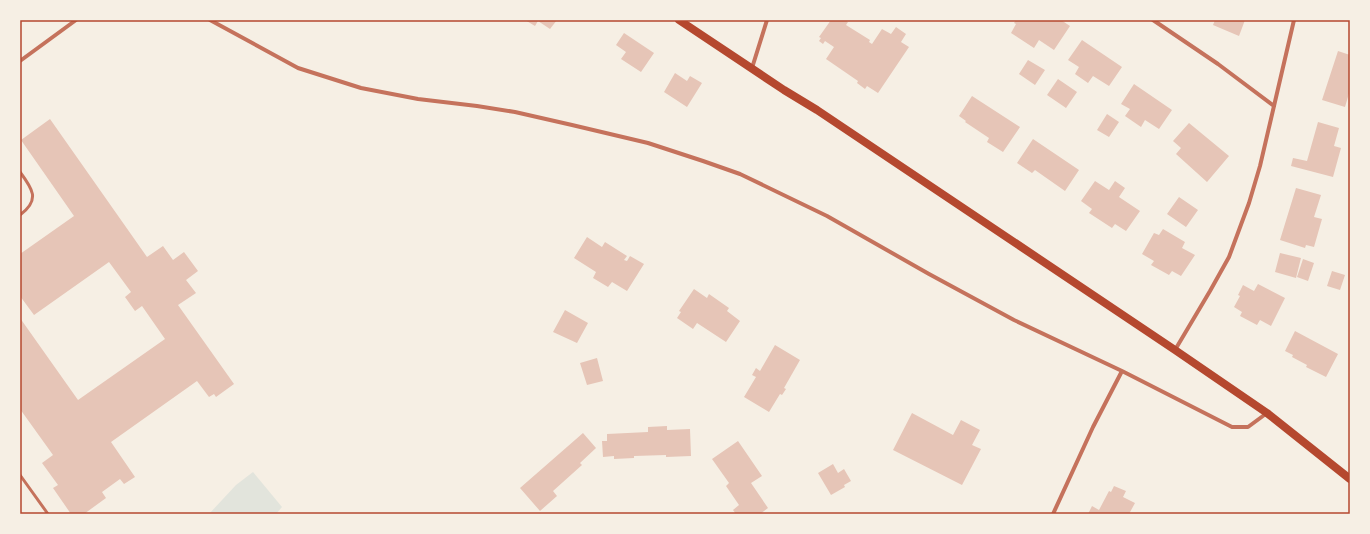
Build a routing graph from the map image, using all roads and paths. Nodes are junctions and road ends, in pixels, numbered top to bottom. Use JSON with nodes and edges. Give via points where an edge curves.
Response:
{"nodes":[{"id":1,"x":76,"y":20,"type":"edge"},
{"id":2,"x":210,"y":20,"type":"edge"},
{"id":3,"x":679,"y":20,"type":"edge"},
{"id":4,"x":767,"y":20,"type":"edge"},
{"id":5,"x":1153,"y":20,"type":"edge"},
{"id":6,"x":1294,"y":20,"type":"edge"},
{"id":7,"x":20,"y":61,"type":"edge"},
{"id":8,"x":752,"y":69,"type":"junction"},
{"id":9,"x":1274,"y":106,"type":"junction"},
{"id":10,"x":20,"y":172,"type":"edge"},
{"id":11,"x":20,"y":216,"type":"edge"},
{"id":12,"x":1175,"y":350,"type":"junction"},
{"id":13,"x":1122,"y":371,"type":"junction"},
{"id":14,"x":1267,"y":413,"type":"junction"},
{"id":15,"x":20,"y":475,"type":"edge"},
{"id":16,"x":1350,"y":480,"type":"edge"},
{"id":17,"x":48,"y":514,"type":"edge"},
{"id":18,"x":1053,"y":514,"type":"edge"}],
"edges":[{"from":1,"to":7,"type":"street"},
{"from":2,"to":13,"type":"street","via":[[298,68],[360,88],[515,112],[572,124],[648,143],[740,174],[827,216],[1014,320]]},
{"from":3,"to":8,"type":"main road"},
{"from":4,"to":8,"type":"street"},
{"from":5,"to":9,"type":"street"},
{"from":6,"to":9,"type":"street"},
{"from":8,"to":12,"type":"main road"},
{"from":9,"to":12,"type":"street","via":[[1249,203],[1228,257]]},
{"from":10,"to":11,"type":"lane","via":[[32,189],[32,203]]},
{"from":12,"to":14,"type":"main road"},
{"from":13,"to":14,"type":"street","via":[[1232,427],[1248,426]]},
{"from":13,"to":18,"type":"street"},
{"from":14,"to":16,"type":"main road"},
{"from":15,"to":17,"type":"lane"}]}
